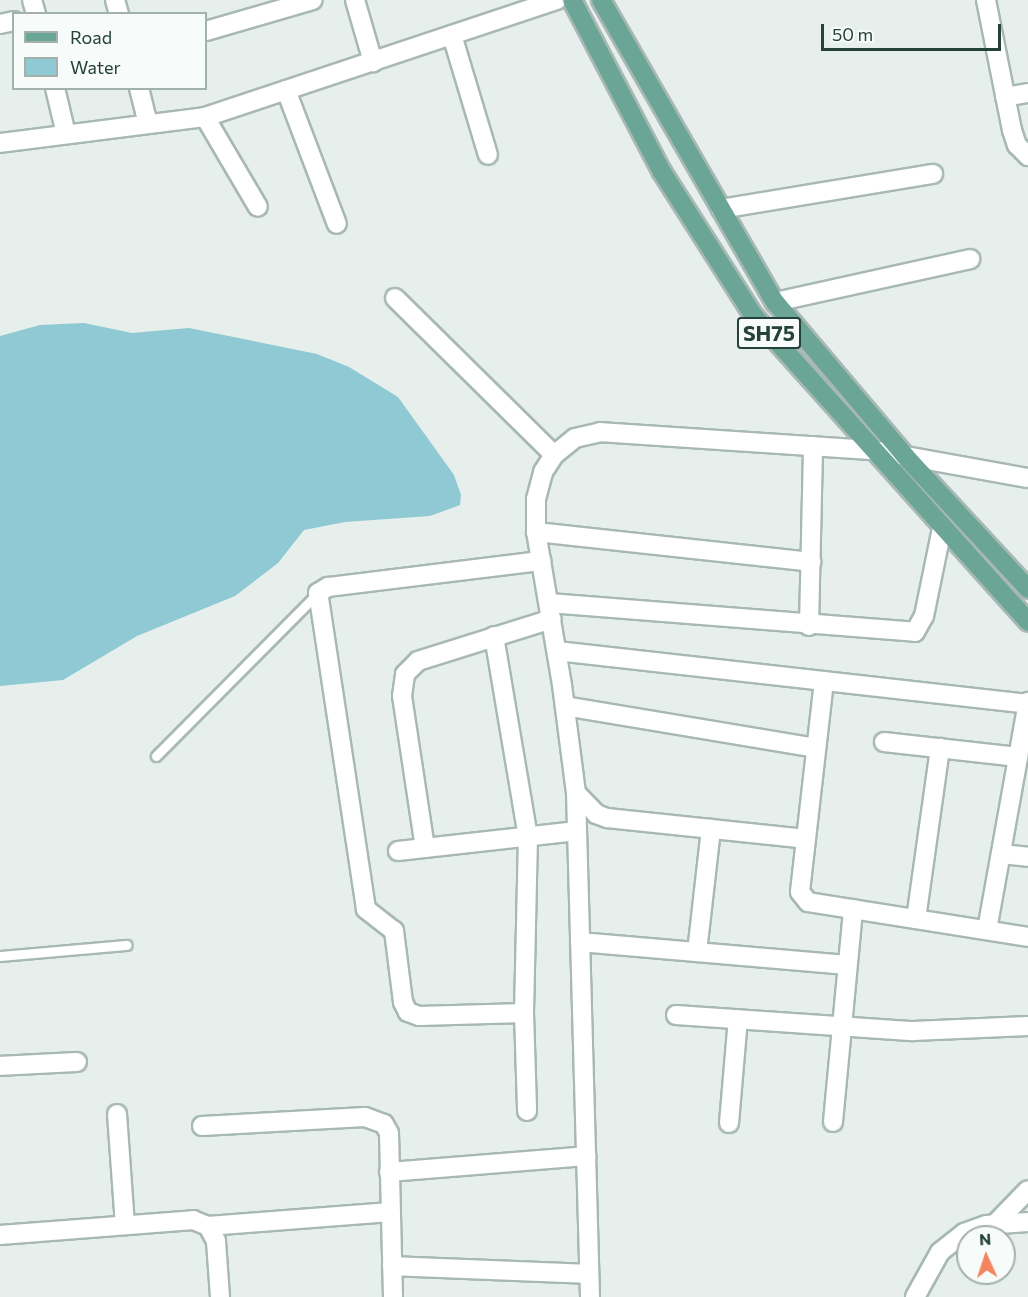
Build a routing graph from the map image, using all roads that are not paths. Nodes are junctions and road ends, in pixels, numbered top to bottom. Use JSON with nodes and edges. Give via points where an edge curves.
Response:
{"nodes":[{"id":1,"x":314,"y":0,"type":"edge"},
{"id":2,"x":354,"y":0,"type":"edge"},
{"id":3,"x":557,"y":0,"type":"edge"},
{"id":4,"x":573,"y":0,"type":"edge"},
{"id":5,"x":601,"y":0,"type":"edge"},
{"id":6,"x":986,"y":0,"type":"edge"},
{"id":7,"x":207,"y":31,"type":"edge"},
{"id":8,"x":452,"y":35,"type":"junction"},
{"id":9,"x":373,"y":62,"type":"junction"},
{"id":10,"x":55,"y":90,"type":"edge"},
{"id":11,"x":140,"y":90,"type":"edge"},
{"id":12,"x":286,"y":90,"type":"junction"},
{"id":13,"x":1028,"y":93,"type":"edge"},
{"id":14,"x":1005,"y":97,"type":"junction"},
{"id":15,"x":205,"y":117,"type":"junction"},
{"id":16,"x":148,"y":124,"type":"junction"},
{"id":17,"x":66,"y":134,"type":"junction"},
{"id":18,"x":0,"y":143,"type":"edge"},
{"id":19,"x":488,"y":155,"type":"dead end"},
{"id":20,"x":1028,"y":156,"type":"edge"},
{"id":21,"x":933,"y":174,"type":"dead end"},
{"id":22,"x":258,"y":207,"type":"dead end"},
{"id":23,"x":721,"y":208,"type":"junction"},
{"id":24,"x":337,"y":224,"type":"dead end"},
{"id":25,"x":970,"y":259,"type":"dead end"},
{"id":26,"x":395,"y":298,"type":"dead end"},
{"id":27,"x":775,"y":302,"type":"junction"},
{"id":28,"x":813,"y":446,"type":"junction"},
{"id":29,"x":872,"y":450,"type":"junction"},
{"id":30,"x":554,"y":454,"type":"junction"},
{"id":31,"x":905,"y":456,"type":"junction"},
{"id":32,"x":1028,"y":478,"type":"edge"},
{"id":33,"x":942,"y":528,"type":"junction"},
{"id":34,"x":536,"y":532,"type":"junction"},
{"id":35,"x":541,"y":561,"type":"junction"},
{"id":36,"x":811,"y":562,"type":"junction"},
{"id":37,"x":1028,"y":589,"type":"edge"},
{"id":38,"x":318,"y":593,"type":"junction"},
{"id":39,"x":550,"y":611,"type":"junction"},
{"id":40,"x":1028,"y":622,"type":"edge"},
{"id":41,"x":810,"y":626,"type":"junction"},
{"id":42,"x":494,"y":636,"type":"junction"},
{"id":43,"x":557,"y":651,"type":"junction"},
{"id":44,"x":824,"y":681,"type":"junction"},
{"id":45,"x":1028,"y":703,"type":"edge"},
{"id":46,"x":565,"y":706,"type":"junction"},
{"id":47,"x":884,"y":742,"type":"dead end"},
{"id":48,"x":816,"y":748,"type":"junction"},
{"id":49,"x":940,"y":748,"type":"junction"},
{"id":50,"x":156,"y":756,"type":"dead end"},
{"id":51,"x":1018,"y":756,"type":"junction"},
{"id":52,"x":576,"y":793,"type":"junction"},
{"id":53,"x":711,"y":829,"type":"junction"},
{"id":54,"x":577,"y":831,"type":"junction"},
{"id":55,"x":528,"y":836,"type":"junction"},
{"id":56,"x":806,"y":839,"type":"junction"},
{"id":57,"x":425,"y":848,"type":"junction"},
{"id":58,"x":398,"y":851,"type":"dead end"},
{"id":59,"x":1001,"y":854,"type":"junction"},
{"id":60,"x":1028,"y":857,"type":"edge"},
{"id":61,"x":853,"y":909,"type":"junction"},
{"id":62,"x":916,"y":919,"type":"junction"},
{"id":63,"x":987,"y":930,"type":"junction"},
{"id":64,"x":1028,"y":937,"type":"edge"},
{"id":65,"x":580,"y":942,"type":"junction"},
{"id":66,"x":127,"y":945,"type":"dead end"},
{"id":67,"x":697,"y":952,"type":"junction"},
{"id":68,"x":0,"y":956,"type":"edge"},
{"id":69,"x":847,"y":965,"type":"junction"},
{"id":70,"x":524,"y":1013,"type":"junction"},
{"id":71,"x":676,"y":1015,"type":"dead end"},
{"id":72,"x":738,"y":1019,"type":"junction"},
{"id":73,"x":842,"y":1026,"type":"junction"},
{"id":74,"x":1028,"y":1026,"type":"edge"},
{"id":75,"x":76,"y":1062,"type":"dead end"},
{"id":76,"x":0,"y":1066,"type":"edge"},
{"id":77,"x":527,"y":1111,"type":"dead end"},
{"id":78,"x":117,"y":1114,"type":"dead end"},
{"id":79,"x":833,"y":1122,"type":"dead end"},
{"id":80,"x":729,"y":1123,"type":"dead end"},
{"id":81,"x":202,"y":1126,"type":"dead end"},
{"id":82,"x":586,"y":1156,"type":"junction"},
{"id":83,"x":390,"y":1172,"type":"junction"},
{"id":84,"x":1028,"y":1190,"type":"edge"},
{"id":85,"x":390,"y":1212,"type":"junction"},
{"id":86,"x":1028,"y":1222,"type":"edge"},
{"id":87,"x":995,"y":1224,"type":"junction"},
{"id":88,"x":125,"y":1225,"type":"junction"},
{"id":89,"x":208,"y":1226,"type":"junction"},
{"id":90,"x":0,"y":1235,"type":"edge"},
{"id":91,"x":392,"y":1266,"type":"junction"},
{"id":92,"x":589,"y":1274,"type":"junction"},
{"id":93,"x":219,"y":1297,"type":"edge"},
{"id":94,"x":393,"y":1297,"type":"edge"},
{"id":95,"x":590,"y":1297,"type":"edge"},
{"id":96,"x":915,"y":1297,"type":"edge"}],
"edges":[{"from":1,"to":7,"type":"street"},
{"from":2,"to":9,"type":"street"},
{"from":3,"to":8,"type":"street"},
{"from":4,"to":29,"type":"main road","number":"SH75","via":[[662,172],[753,315]]},
{"from":5,"to":23,"type":"main road","number":"SH75"},
{"from":6,"to":14,"type":"street"},
{"from":8,"to":9,"type":"street"},
{"from":8,"to":19,"type":"street"},
{"from":9,"to":12,"type":"street"},
{"from":10,"to":17,"type":"street"},
{"from":11,"to":16,"type":"street"},
{"from":12,"to":15,"type":"street"},
{"from":12,"to":24,"type":"street"},
{"from":13,"to":14,"type":"street"},
{"from":14,"to":20,"type":"street","via":[[1017,145]]},
{"from":15,"to":16,"type":"street"},
{"from":15,"to":22,"type":"street"},
{"from":16,"to":17,"type":"street"},
{"from":17,"to":18,"type":"street"},
{"from":21,"to":23,"type":"street"},
{"from":23,"to":27,"type":"main road","number":"SH75"},
{"from":25,"to":27,"type":"street"},
{"from":26,"to":30,"type":"street"},
{"from":27,"to":31,"type":"main road","number":"SH75"},
{"from":28,"to":29,"type":"street"},
{"from":28,"to":30,"type":"street","via":[[600,432],[575,438]]},
{"from":28,"to":36,"type":"street"},
{"from":29,"to":31,"type":"street"},
{"from":29,"to":33,"type":"main road","number":"SH75"},
{"from":30,"to":34,"type":"street","via":[[543,472],[536,499]]},
{"from":31,"to":32,"type":"street"},
{"from":31,"to":37,"type":"main road","number":"SH75"},
{"from":33,"to":40,"type":"main road","number":"SH75"},
{"from":33,"to":41,"type":"street","via":[[924,616],[915,632]]},
{"from":34,"to":35,"type":"street"},
{"from":34,"to":36,"type":"street"},
{"from":35,"to":38,"type":"street","via":[[328,587]]},
{"from":35,"to":39,"type":"street"},
{"from":36,"to":41,"type":"street"},
{"from":38,"to":50,"type":"lane"},
{"from":38,"to":70,"type":"street","via":[[366,909],[394,931],[403,1002],[408,1012],[419,1016]]},
{"from":39,"to":41,"type":"street"},
{"from":39,"to":42,"type":"street"},
{"from":39,"to":43,"type":"street"},
{"from":42,"to":55,"type":"street"},
{"from":42,"to":57,"type":"street","via":[[418,661],[405,674],[402,696]]},
{"from":43,"to":44,"type":"street"},
{"from":43,"to":46,"type":"street"},
{"from":44,"to":45,"type":"street"},
{"from":44,"to":48,"type":"street"},
{"from":45,"to":51,"type":"street"},
{"from":46,"to":48,"type":"street"},
{"from":46,"to":52,"type":"street"},
{"from":47,"to":49,"type":"street"},
{"from":48,"to":56,"type":"street"},
{"from":49,"to":51,"type":"street"},
{"from":49,"to":62,"type":"street"},
{"from":51,"to":59,"type":"street"},
{"from":52,"to":53,"type":"street","via":[[596,814],[607,818]]},
{"from":52,"to":54,"type":"street"},
{"from":53,"to":56,"type":"street"},
{"from":53,"to":67,"type":"street"},
{"from":54,"to":55,"type":"street"},
{"from":54,"to":65,"type":"street"},
{"from":55,"to":57,"type":"street"},
{"from":55,"to":70,"type":"street"},
{"from":56,"to":61,"type":"street","via":[[800,892],[808,902]]},
{"from":57,"to":58,"type":"street"},
{"from":59,"to":60,"type":"street"},
{"from":59,"to":63,"type":"street"},
{"from":61,"to":62,"type":"street"},
{"from":61,"to":69,"type":"street"},
{"from":62,"to":63,"type":"street"},
{"from":63,"to":64,"type":"street"},
{"from":65,"to":67,"type":"street"},
{"from":65,"to":82,"type":"street"},
{"from":66,"to":68,"type":"lane"},
{"from":67,"to":69,"type":"street"},
{"from":69,"to":73,"type":"street"},
{"from":70,"to":77,"type":"street"},
{"from":71,"to":72,"type":"street"},
{"from":72,"to":73,"type":"street"},
{"from":72,"to":80,"type":"street"},
{"from":73,"to":74,"type":"street","via":[[913,1031]]},
{"from":73,"to":79,"type":"street"},
{"from":75,"to":76,"type":"street"},
{"from":78,"to":88,"type":"street"},
{"from":81,"to":83,"type":"street","via":[[377,1119],[388,1133]]},
{"from":82,"to":83,"type":"street"},
{"from":82,"to":92,"type":"street"},
{"from":83,"to":85,"type":"street"},
{"from":84,"to":87,"type":"street"},
{"from":85,"to":89,"type":"street"},
{"from":85,"to":91,"type":"street"},
{"from":86,"to":87,"type":"street"},
{"from":87,"to":96,"type":"street","via":[[964,1233],[940,1252]]},
{"from":88,"to":89,"type":"street","via":[[193,1220]]},
{"from":88,"to":90,"type":"street"},
{"from":89,"to":93,"type":"street","via":[[216,1241]]},
{"from":91,"to":92,"type":"street"},
{"from":91,"to":94,"type":"street"},
{"from":92,"to":95,"type":"street"}]}
